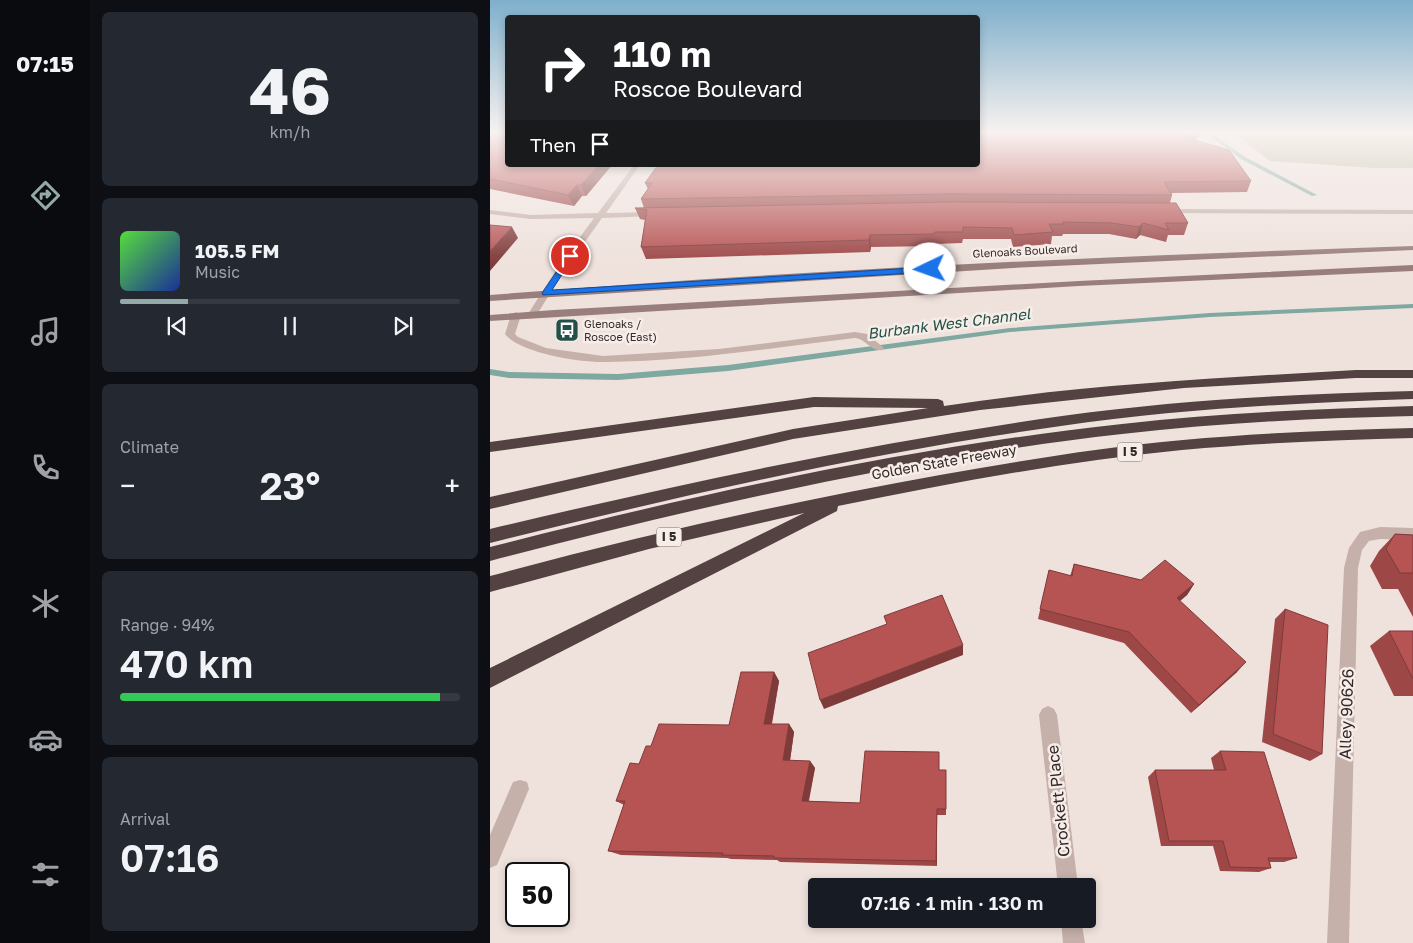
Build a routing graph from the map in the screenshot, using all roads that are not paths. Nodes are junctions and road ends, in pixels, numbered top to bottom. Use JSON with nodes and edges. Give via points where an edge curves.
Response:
{"nodes":[{"id":1,"x":628,"y":177,"type":"edge"},
{"id":2,"x":1159,"y":211,"type":"edge"},
{"id":3,"x":490,"y":212,"type":"edge"},
{"id":4,"x":1413,"y":212,"type":"edge"},
{"id":5,"x":669,"y":214,"type":"edge"},
{"id":6,"x":601,"y":215,"type":"junction"},
{"id":7,"x":1413,"y":248,"type":"edge"},
{"id":8,"x":1413,"y":268,"type":"edge"},
{"id":9,"x":546,"y":293,"type":"junction"},
{"id":10,"x":490,"y":298,"type":"edge"},
{"id":11,"x":533,"y":314,"type":"junction"},
{"id":12,"x":516,"y":315,"type":"junction"},
{"id":13,"x":490,"y":318,"type":"edge"},
{"id":14,"x":878,"y":348,"type":"dead end"},
{"id":15,"x":1413,"y":374,"type":"edge"},
{"id":16,"x":1413,"y":395,"type":"edge"},
{"id":17,"x":980,"y":405,"type":"junction"},
{"id":18,"x":1413,"y":411,"type":"edge"},
{"id":19,"x":1413,"y":433,"type":"edge"},
{"id":20,"x":490,"y":447,"type":"edge"},
{"id":21,"x":850,"y":497,"type":"junction"},
{"id":22,"x":490,"y":503,"type":"edge"},
{"id":23,"x":1413,"y":534,"type":"edge"},
{"id":24,"x":490,"y":536,"type":"edge"},
{"id":25,"x":490,"y":554,"type":"edge"},
{"id":26,"x":490,"y":584,"type":"edge"},
{"id":27,"x":490,"y":678,"type":"edge"},
{"id":28,"x":1048,"y":715,"type":"dead end"},
{"id":29,"x":520,"y":790,"type":"dead end"},
{"id":30,"x":490,"y":858,"type":"edge"},
{"id":31,"x":1067,"y":878,"type":"edge"},
{"id":32,"x":1072,"y":928,"type":"edge"},
{"id":33,"x":1074,"y":943,"type":"edge"},
{"id":34,"x":1338,"y":943,"type":"edge"}],
"edges":[{"from":1,"to":6,"type":"street"},
{"from":2,"to":4,"type":"street"},
{"from":3,"to":6,"type":"street","via":[[531,217]]},
{"from":5,"to":6,"type":"street"},
{"from":6,"to":9,"type":"street"},
{"from":7,"to":9,"type":"main road","name":"Glenoaks Boulevard","via":[[1214,254]]},
{"from":8,"to":11,"type":"main road","via":[[1170,278]]},
{"from":9,"to":10,"type":"main road","name":"Glenoaks Boulevard"},
{"from":9,"to":11,"type":"street"},
{"from":11,"to":12,"type":"main road"},
{"from":12,"to":13,"type":"main road"},
{"from":12,"to":14,"type":"street","via":[[510,334],[514,339],[544,351],[603,359],[719,352],[855,335],[863,336]]},
{"from":15,"to":17,"type":"highway","via":[[1184,384]]},
{"from":16,"to":24,"type":"highway","via":[[1255,401],[997,430],[828,459],[630,501]]},
{"from":17,"to":20,"type":"highway","via":[[814,402]]},
{"from":17,"to":22,"type":"highway","via":[[794,434]]},
{"from":18,"to":25,"type":"highway","via":[[1326,413],[1150,426],[989,447],[686,505]]},
{"from":19,"to":21,"type":"highway","name":"Golden State Freeway","number":"I 5","via":[[1182,445],[1024,465]]},
{"from":21,"to":26,"type":"highway","name":"Golden State Freeway","number":"I 5","via":[[584,557]]},
{"from":21,"to":27,"type":"highway"},
{"from":23,"to":34,"type":"street","name":"Alley 90626","via":[[1365,536],[1356,548],[1352,568]]},
{"from":28,"to":31,"type":"street","name":"Crockett Place"},
{"from":29,"to":30,"type":"street"},
{"from":32,"to":33,"type":"street"}]}
